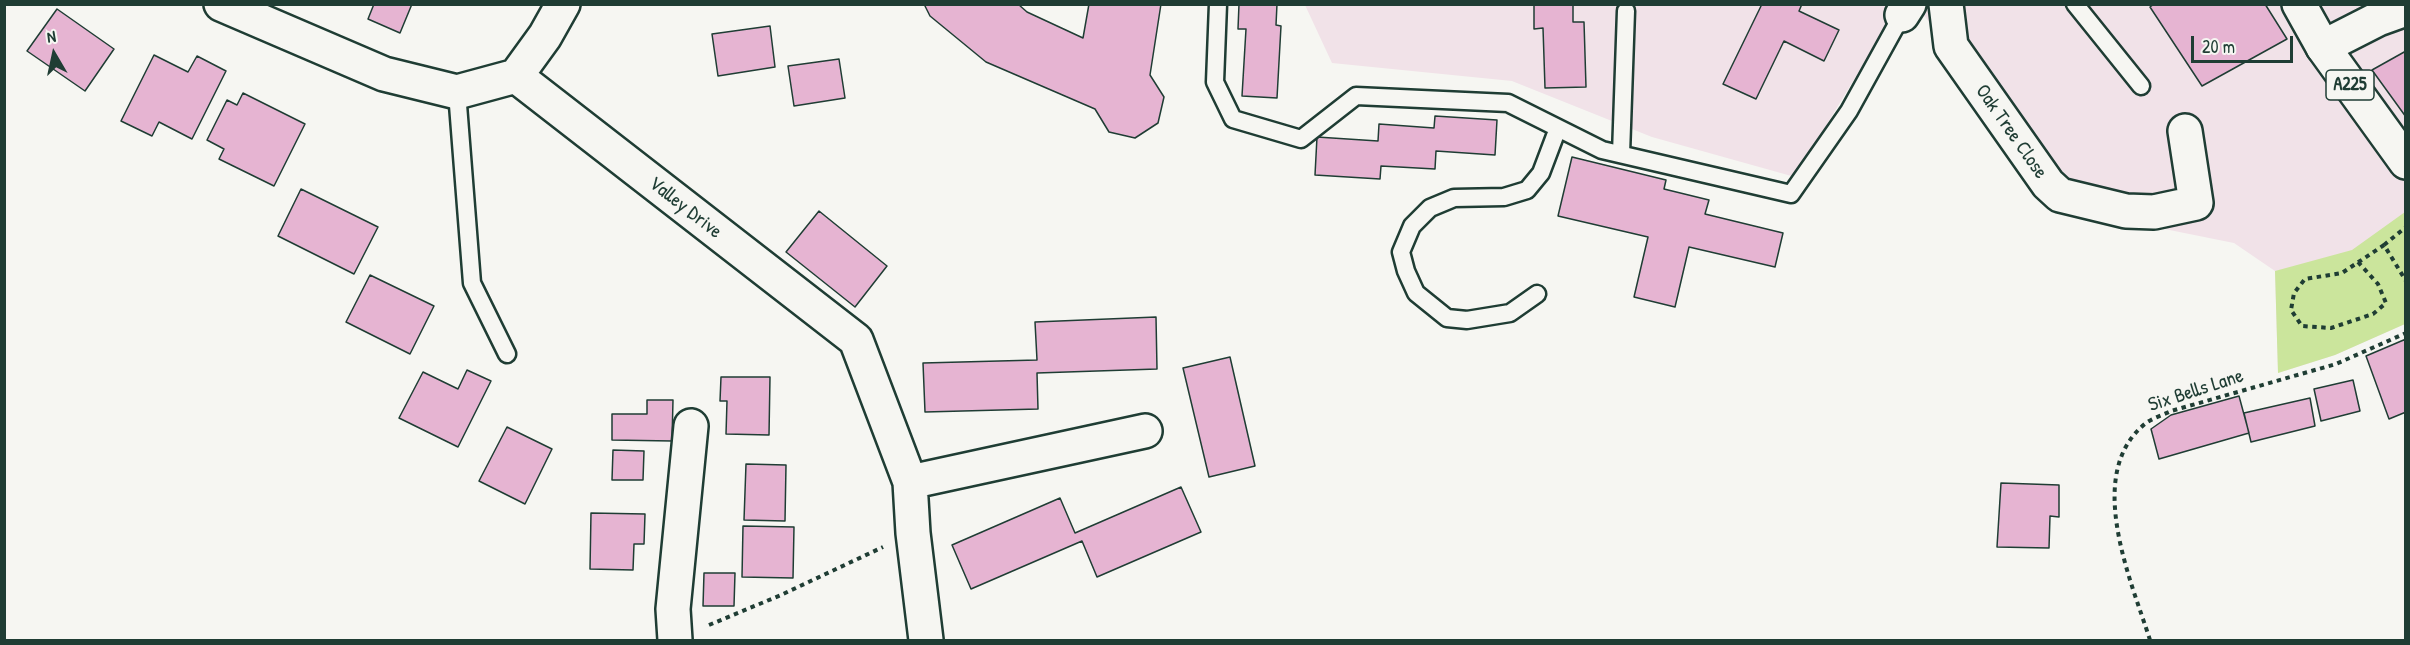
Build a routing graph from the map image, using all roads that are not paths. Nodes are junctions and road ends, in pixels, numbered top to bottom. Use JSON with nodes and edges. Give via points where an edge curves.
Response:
{"nodes":[{"id":1,"x":221,"y":4,"type":"edge"},
{"id":2,"x":563,"y":4,"type":"edge"},
{"id":3,"x":1218,"y":4,"type":"edge"},
{"id":4,"x":1946,"y":4,"type":"edge"},
{"id":5,"x":2075,"y":4,"type":"edge"},
{"id":6,"x":2299,"y":4,"type":"edge"},
{"id":7,"x":2406,"y":9,"type":"edge"},
{"id":8,"x":1906,"y":10,"type":"edge"},
{"id":9,"x":1626,"y":11,"type":"dead end"},
{"id":10,"x":2323,"y":46,"type":"junction"},
{"id":11,"x":516,"y":76,"type":"junction"},
{"id":12,"x":2141,"y":86,"type":"dead end"},
{"id":13,"x":457,"y":92,"type":"junction"},
{"id":14,"x":1558,"y":128,"type":"junction"},
{"id":15,"x":2185,"y":131,"type":"dead end"},
{"id":16,"x":1621,"y":154,"type":"junction"},
{"id":17,"x":2406,"y":162,"type":"edge"},
{"id":18,"x":1537,"y":294,"type":"dead end"},
{"id":19,"x":507,"y":354,"type":"dead end"},
{"id":20,"x":691,"y":426,"type":"dead end"},
{"id":21,"x":1145,"y":431,"type":"dead end"},
{"id":22,"x":910,"y":483,"type":"junction"},
{"id":23,"x":675,"y":630,"type":"edge"},
{"id":24,"x":926,"y":640,"type":"edge"}],
"edges":[{"from":1,"to":13,"type":"street","via":[[384,74]]},
{"from":2,"to":11,"type":"street"},
{"from":3,"to":14,"type":"lane","via":[[1215,82],[1233,119],[1301,139],[1356,96],[1508,103]]},
{"from":4,"to":15,"type":"street","name":"Oak Tree Close","via":[[1951,46],[2048,184],[2060,195],[2126,211],[2154,212],[2196,202]]},
{"from":5,"to":12,"type":"lane"},
{"from":6,"to":10,"type":"street","number":"A225"},
{"from":7,"to":10,"type":"street"},
{"from":8,"to":16,"type":"lane","via":[[1849,111],[1791,194]]},
{"from":9,"to":16,"type":"lane"},
{"from":10,"to":17,"type":"street","number":"A225"},
{"from":11,"to":13,"type":"street"},
{"from":11,"to":22,"type":"street","name":"Valley Drive","via":[[856,340]]},
{"from":13,"to":19,"type":"lane","via":[[472,284]]},
{"from":14,"to":16,"type":"lane","via":[[1602,150]]},
{"from":14,"to":18,"type":"lane","via":[[1542,173],[1527,190],[1504,197],[1454,198],[1430,208],[1412,226],[1401,252],[1416,293],[1447,318],[1467,320],[1510,313]]},
{"from":20,"to":23,"type":"street"},
{"from":21,"to":22,"type":"street"},
{"from":22,"to":24,"type":"street","name":"Valley Drive"}]}
